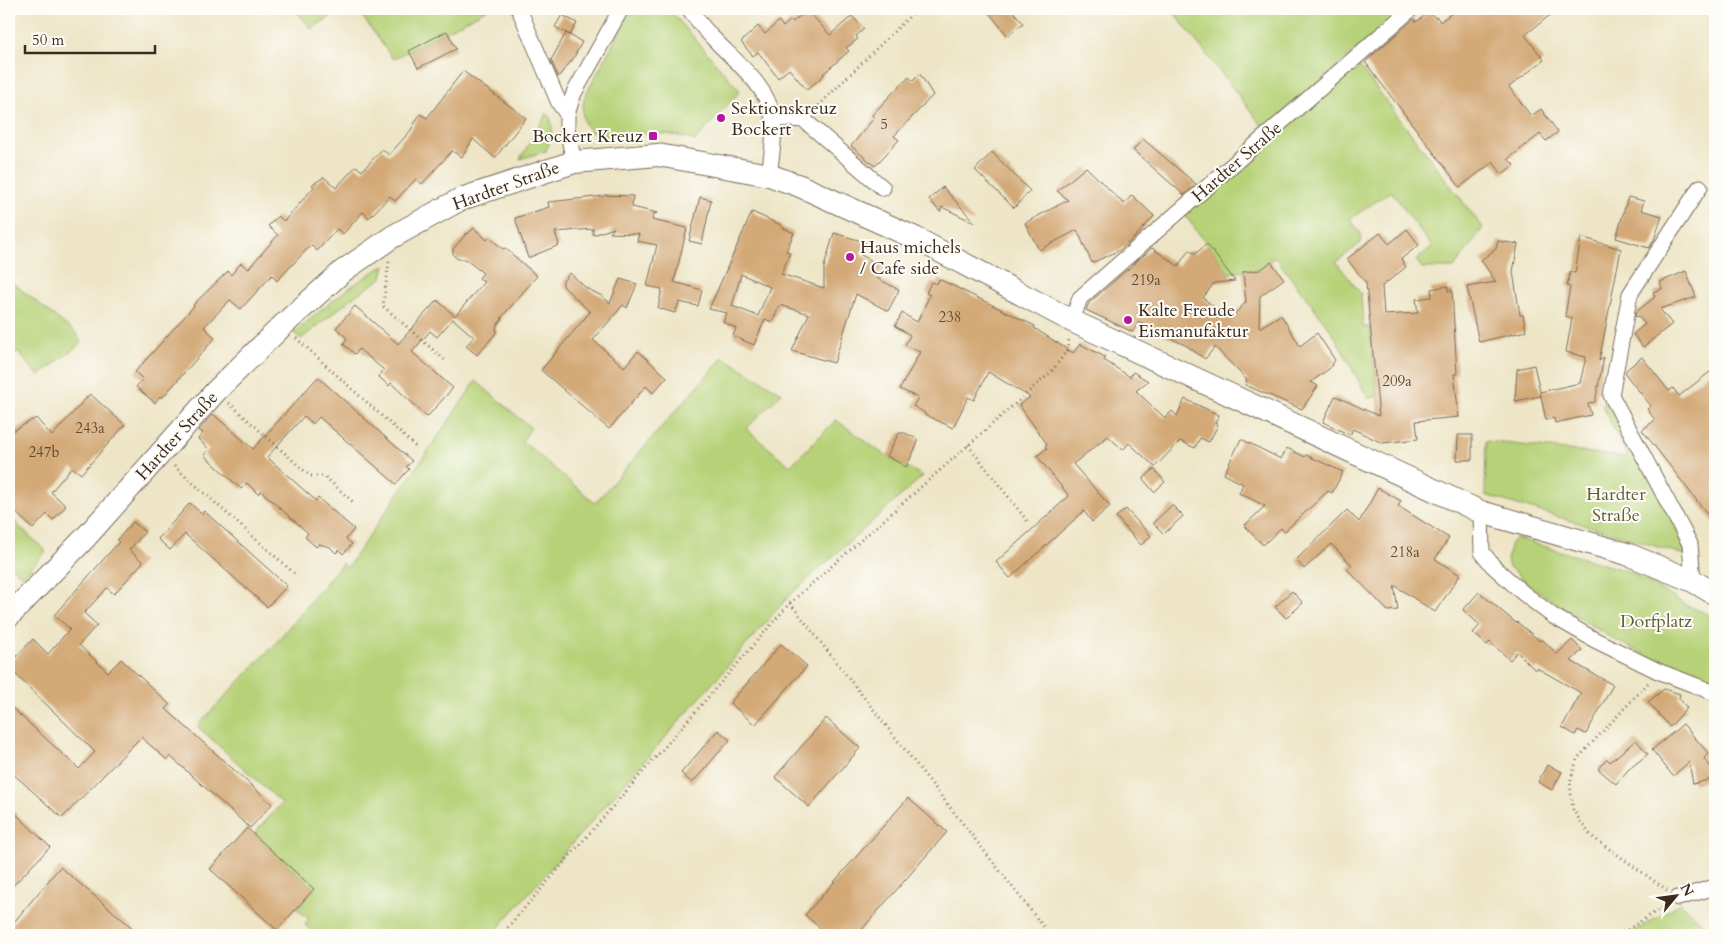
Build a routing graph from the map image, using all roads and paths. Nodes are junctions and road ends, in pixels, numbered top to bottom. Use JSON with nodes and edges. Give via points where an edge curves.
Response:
{"nodes":[{"id":1,"x":519,"y":9,"type":"edge"},
{"id":2,"x":621,"y":9,"type":"edge"},
{"id":3,"x":689,"y":9,"type":"edge"},
{"id":4,"x":917,"y":9,"type":"edge"},
{"id":5,"x":1411,"y":9,"type":"edge"},
{"id":6,"x":567,"y":114,"type":"junction"},
{"id":7,"x":774,"y":118,"type":"junction"},
{"id":8,"x":804,"y":120,"type":"junction"},
{"id":9,"x":574,"y":162,"type":"junction"},
{"id":10,"x":769,"y":175,"type":"junction"},
{"id":11,"x":1700,"y":187,"type":"dead end"},
{"id":12,"x":883,"y":188,"type":"dead end"},
{"id":13,"x":392,"y":237,"type":"junction"},
{"id":14,"x":1072,"y":321,"type":"junction"},
{"id":15,"x":282,"y":326,"type":"junction"},
{"id":16,"x":447,"y":362,"type":"dead end"},
{"id":17,"x":216,"y":391,"type":"junction"},
{"id":18,"x":968,"y":445,"type":"junction"},
{"id":19,"x":417,"y":448,"type":"dead end"},
{"id":20,"x":160,"y":454,"type":"junction"},
{"id":21,"x":353,"y":502,"type":"dead end"},
{"id":22,"x":1481,"y":512,"type":"junction"},
{"id":23,"x":1028,"y":522,"type":"dead end"},
{"id":24,"x":295,"y":574,"type":"dead end"},
{"id":25,"x":1693,"y":581,"type":"junction"},
{"id":26,"x":1715,"y":594,"type":"edge"},
{"id":27,"x":790,"y":603,"type":"junction"},
{"id":28,"x":9,"y":616,"type":"edge"},
{"id":29,"x":1658,"y":671,"type":"junction"},
{"id":30,"x":1715,"y":693,"type":"edge"},
{"id":31,"x":1715,"y":888,"type":"edge"},
{"id":32,"x":1678,"y":898,"type":"junction"},
{"id":33,"x":501,"y":935,"type":"edge"},
{"id":34,"x":1050,"y":935,"type":"edge"},
{"id":35,"x":1619,"y":935,"type":"edge"}],
"edges":[{"from":1,"to":6,"type":"street"},
{"from":2,"to":6,"type":"street","via":[[574,93]]},
{"from":3,"to":7,"type":"street","via":[[752,77]]},
{"from":4,"to":8,"type":"path"},
{"from":5,"to":14,"type":"street","name":"Hardter Straße","via":[[1080,298]]},
{"from":6,"to":9,"type":"street","via":[[566,129]]},
{"from":7,"to":8,"type":"street"},
{"from":7,"to":10,"type":"street"},
{"from":8,"to":12,"type":"street"},
{"from":9,"to":10,"type":"main road","name":"Hardter Straße","via":[[658,155]]},
{"from":9,"to":13,"type":"main road","name":"Hardter Straße","via":[[461,199]]},
{"from":10,"to":14,"type":"main road","name":"Hardter Straße","via":[[914,238]]},
{"from":11,"to":25,"type":"street","via":[[1630,294],[1611,395],[1690,544]]},
{"from":13,"to":15,"type":"main road","name":"Hardter Straße","via":[[343,270]]},
{"from":13,"to":16,"type":"path","via":[[383,306]]},
{"from":14,"to":18,"type":"path","via":[[1067,352],[1051,372]]},
{"from":14,"to":22,"type":"main road","name":"Hardter Straße"},
{"from":15,"to":17,"type":"main road","name":"Hardter Straße"},
{"from":15,"to":19,"type":"path"},
{"from":17,"to":20,"type":"main road","name":"Hardter Straße"},
{"from":17,"to":21,"type":"path","via":[[310,476],[324,476]]},
{"from":18,"to":23,"type":"path"},
{"from":18,"to":27,"type":"path"},
{"from":20,"to":24,"type":"path"},
{"from":20,"to":28,"type":"main road","name":"Hardter Straße"},
{"from":22,"to":25,"type":"main road","name":"Hardter Straße","via":[[1627,554]]},
{"from":22,"to":29,"type":"street","via":[[1482,552],[1493,566],[1553,616]]},
{"from":25,"to":26,"type":"main road","name":"Hardter Straße"},
{"from":27,"to":33,"type":"path"},
{"from":27,"to":34,"type":"path"},
{"from":29,"to":30,"type":"street"},
{"from":29,"to":32,"type":"path","via":[[1577,759],[1570,783],[1573,810],[1591,836]]},
{"from":31,"to":32,"type":"street"},
{"from":32,"to":35,"type":"path"}]}
